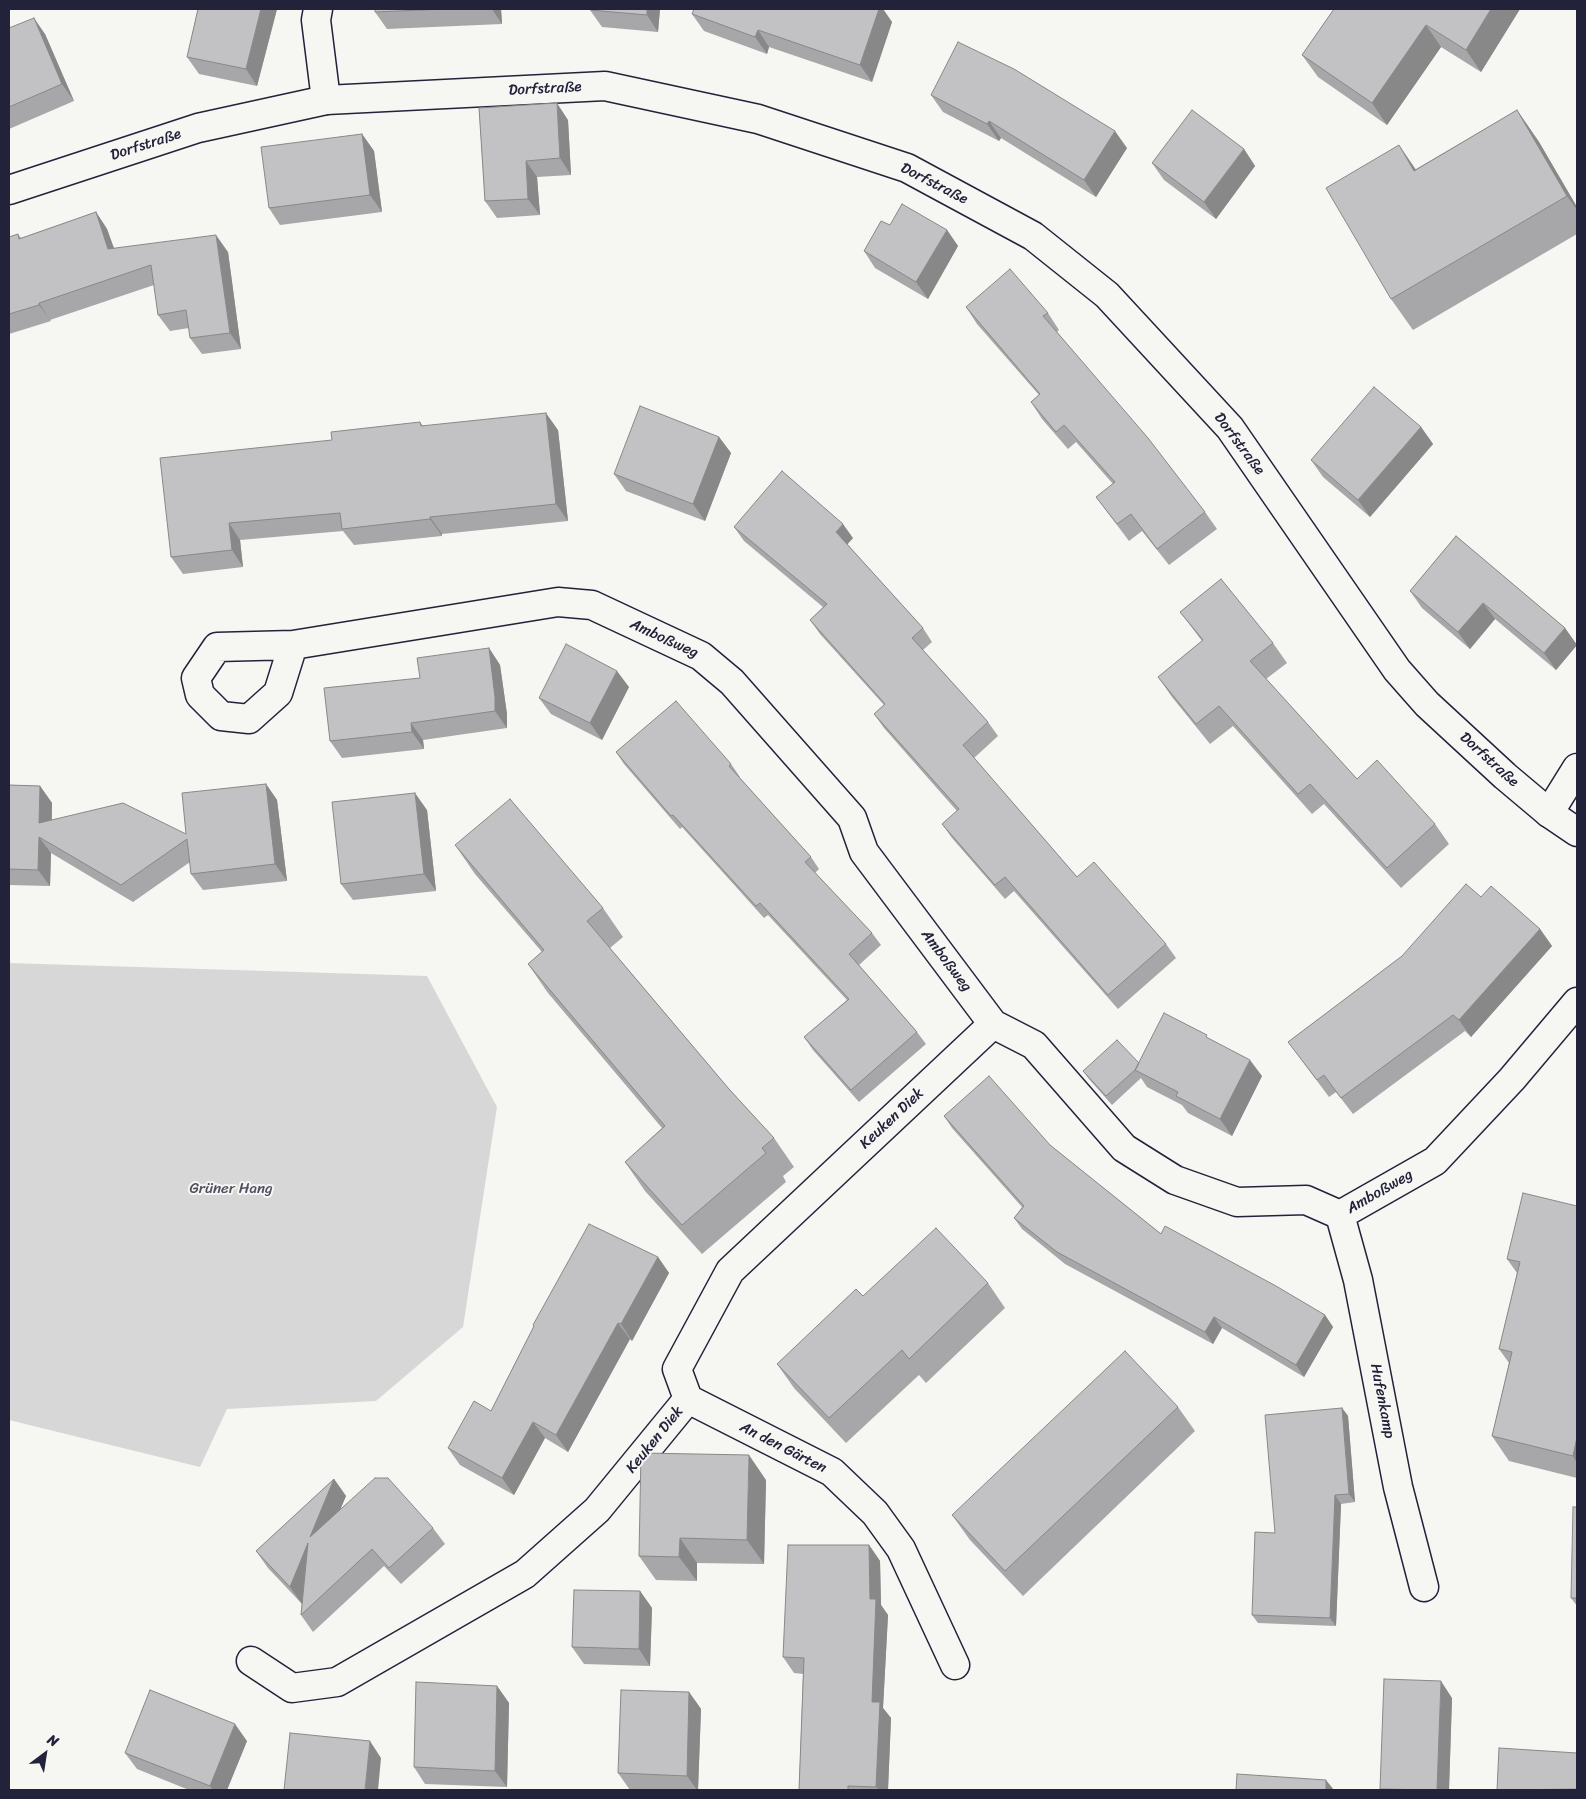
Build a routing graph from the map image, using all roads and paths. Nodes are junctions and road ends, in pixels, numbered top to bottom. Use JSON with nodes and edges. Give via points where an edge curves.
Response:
{"nodes":[{"id":1,"x":318,"y":9,"type":"edge"},
{"id":2,"x":326,"y":100,"type":"junction"},
{"id":3,"x":9,"y":190,"type":"edge"},
{"id":4,"x":293,"y":645,"type":"dead end"},
{"id":5,"x":1577,"y":768,"type":"edge"},
{"id":6,"x":1549,"y":813,"type":"junction"},
{"id":7,"x":1577,"y":832,"type":"edge"},
{"id":8,"x":1577,"y":1002,"type":"edge"},
{"id":9,"x":993,"y":1024,"type":"junction"},
{"id":10,"x":1340,"y":1215,"type":"junction"},
{"id":11,"x":688,"y":1400,"type":"junction"},
{"id":12,"x":1424,"y":1587,"type":"dead end"},
{"id":13,"x":251,"y":1661,"type":"dead end"},
{"id":14,"x":955,"y":1666,"type":"dead end"}],
"edges":[{"from":1,"to":2,"type":"street","via":[[316,20]]},
{"from":2,"to":3,"type":"street","name":"Dorfstraße","via":[[198,128]]},
{"from":2,"to":6,"type":"street","name":"Dorfstraße","via":[[604,86],[758,119],[906,168],[1033,236],[1107,294],[1230,428],[1397,670],[1428,704]]},
{"from":4,"to":9,"type":"street","name":"Amboßweg","via":[[558,602],[592,605],[701,656],[732,682],[852,818],[864,852]]},
{"from":5,"to":6,"type":"street"},
{"from":6,"to":7,"type":"street","name":"Dorfstraße"},
{"from":8,"to":10,"type":"street","name":"Amboßweg","via":[[1512,1079],[1435,1161]]},
{"from":9,"to":10,"type":"street","name":"Amboßweg","via":[[1034,1045],[1124,1148],[1175,1180],[1237,1202],[1306,1200]]},
{"from":9,"to":11,"type":"street","name":"Keuken Diek","via":[[730,1271],[676,1369]]},
{"from":10,"to":12,"type":"street","name":"Hufenkamp","via":[[1358,1280],[1398,1487]]},
{"from":11,"to":13,"type":"street","name":"Keuken Diek","via":[[597,1510],[525,1574],[337,1682],[292,1688]]},
{"from":11,"to":14,"type":"street","name":"An den Gärten","via":[[832,1472],[875,1513],[902,1549]]}]}
